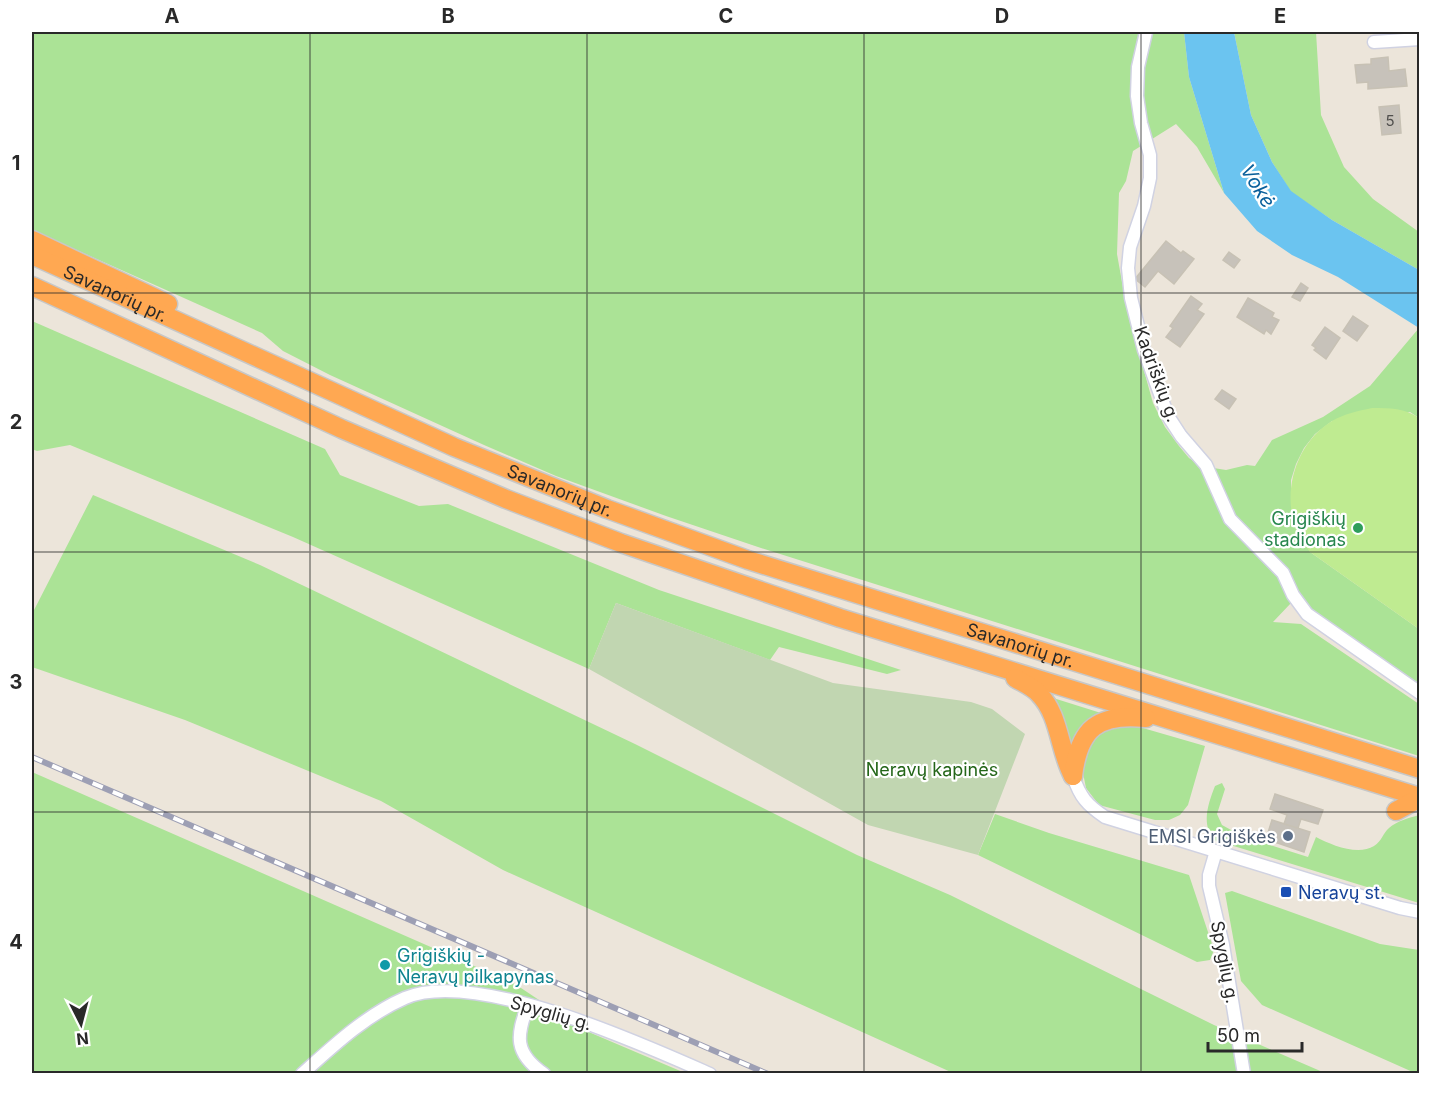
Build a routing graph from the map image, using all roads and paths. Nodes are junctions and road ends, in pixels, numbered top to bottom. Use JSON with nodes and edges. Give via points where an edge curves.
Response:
{"nodes":[{"id":1,"x":1146,"y":32,"type":"edge"},
{"id":2,"x":1419,"y":39,"type":"edge"},
{"id":3,"x":1374,"y":42,"type":"dead end"},
{"id":4,"x":32,"y":240,"type":"edge"},
{"id":5,"x":32,"y":255,"type":"edge"},
{"id":6,"x":32,"y":286,"type":"edge"},
{"id":7,"x":454,"y":447,"type":"junction"},
{"id":8,"x":998,"y":666,"type":"junction"},
{"id":9,"x":1419,"y":693,"type":"edge"},
{"id":10,"x":1176,"y":721,"type":"junction"},
{"id":11,"x":1419,"y":769,"type":"edge"},
{"id":12,"x":1073,"y":776,"type":"junction"},
{"id":13,"x":1419,"y":798,"type":"edge"},
{"id":14,"x":1396,"y":811,"type":"dead end"},
{"id":15,"x":1216,"y":851,"type":"junction"},
{"id":16,"x":1419,"y":912,"type":"edge"},
{"id":17,"x":528,"y":1005,"type":"junction"},
{"id":18,"x":302,"y":1074,"type":"edge"},
{"id":19,"x":544,"y":1074,"type":"edge"},
{"id":20,"x":711,"y":1074,"type":"edge"},
{"id":21,"x":1244,"y":1074,"type":"edge"}],
"edges":[{"from":1,"to":9,"type":"street","name":"Kadriškių g.","via":[[1138,67],[1137,96],[1150,155],[1150,178],[1128,268],[1144,350],[1168,416],[1206,465],[1230,519],[1283,573],[1307,614]]},
{"from":2,"to":3,"type":"street"},
{"from":4,"to":7,"type":"highway","via":[[176,307]]},
{"from":5,"to":7,"type":"highway","name":"Savanorių pr."},
{"from":6,"to":8,"type":"highway","name":"Savanorių pr.","via":[[342,429],[506,499],[840,618]]},
{"from":7,"to":11,"type":"highway","name":"Savanorių pr.","via":[[747,560]]},
{"from":8,"to":10,"type":"highway","name":"Savanorių pr."},
{"from":8,"to":12,"type":"highway","via":[[1039,693],[1049,709]]},
{"from":10,"to":12,"type":"highway","via":[[1110,718],[1098,724],[1081,742]]},
{"from":10,"to":13,"type":"highway"},
{"from":12,"to":15,"type":"street","via":[[1080,794],[1105,817]]},
{"from":13,"to":14,"type":"highway"},
{"from":15,"to":16,"type":"street"},
{"from":15,"to":21,"type":"street","name":"Spyglių g.","via":[[1209,886]]},
{"from":17,"to":18,"type":"street","name":"Spyglių g.","via":[[464,993],[433,992],[406,998],[363,1022]]},
{"from":17,"to":19,"type":"street","via":[[519,1037],[521,1051]]},
{"from":17,"to":20,"type":"street","name":"Spyglių g.","via":[[592,1024]]}]}
